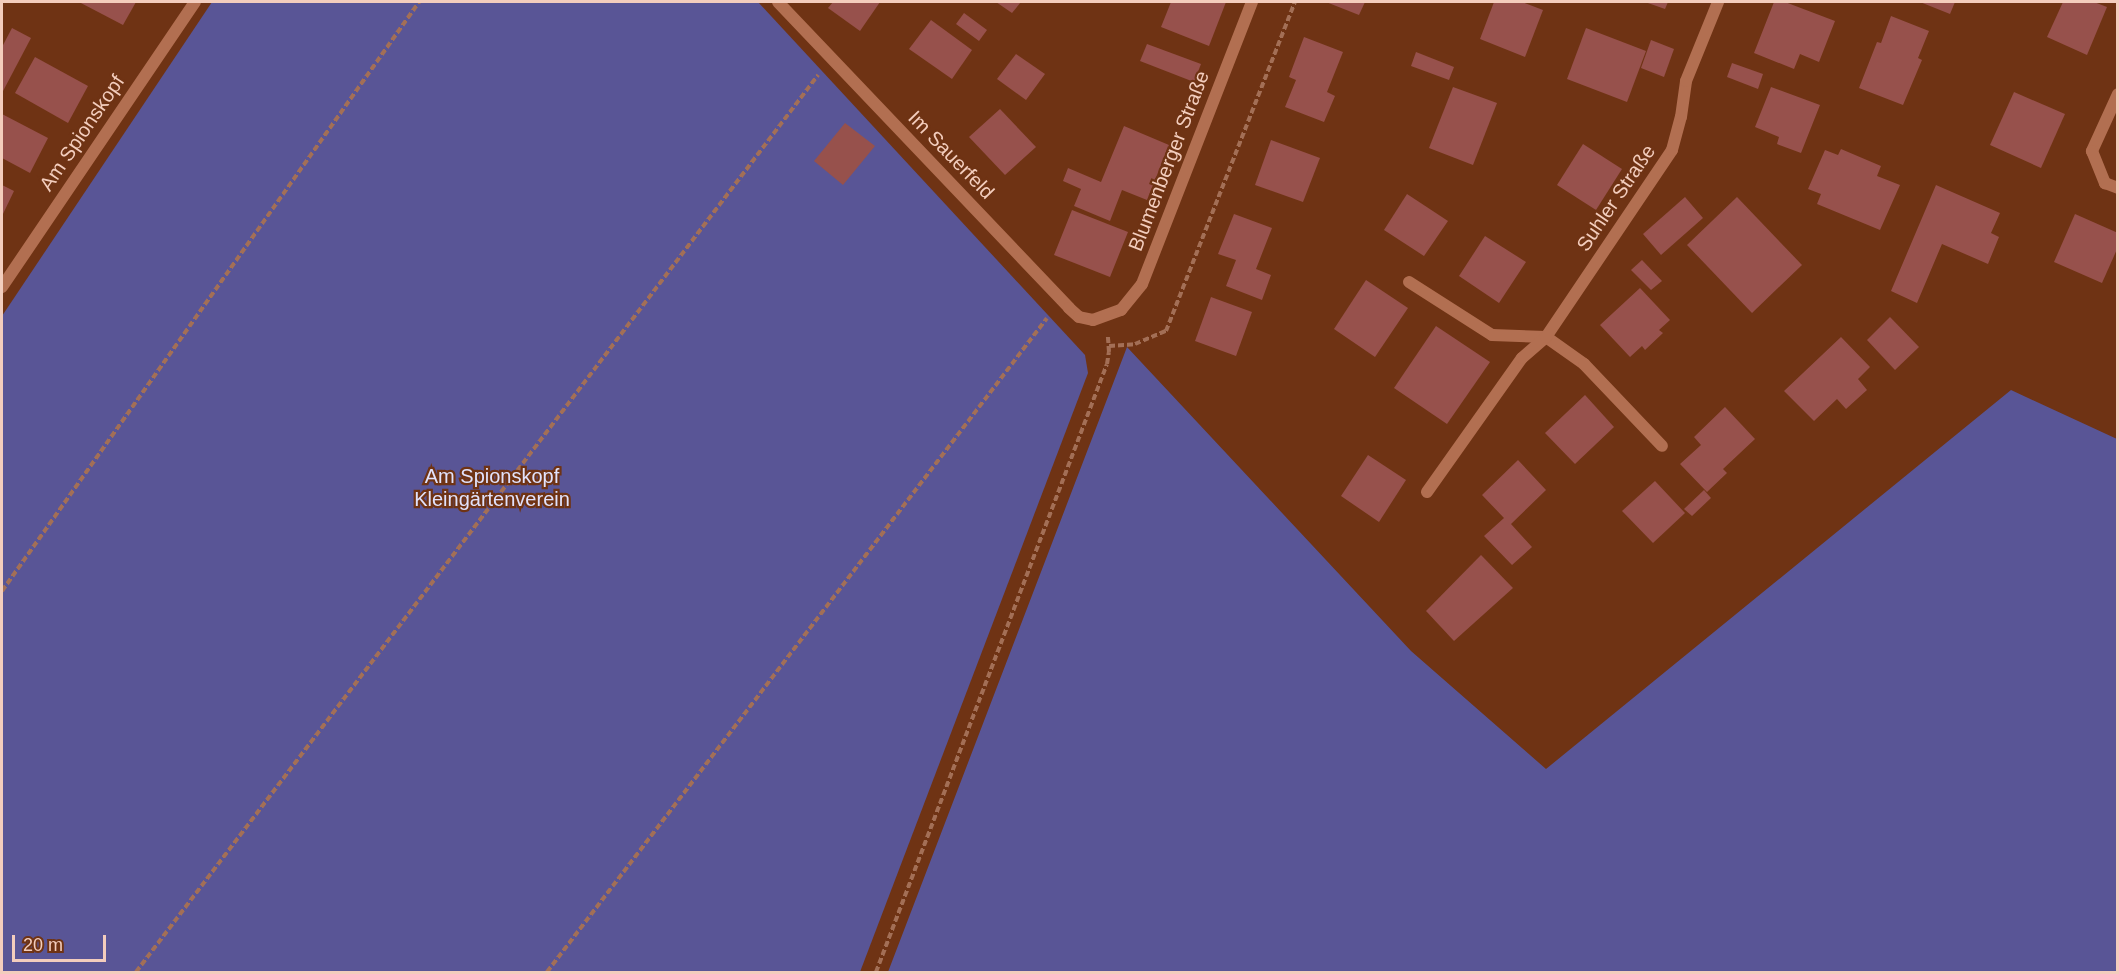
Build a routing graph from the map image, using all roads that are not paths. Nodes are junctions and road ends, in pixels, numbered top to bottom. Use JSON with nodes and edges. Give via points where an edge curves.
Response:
{"nodes":[{"id":1,"x":195,"y":2,"type":"edge"},
{"id":2,"x":778,"y":2,"type":"edge"},
{"id":3,"x":1252,"y":2,"type":"edge"},
{"id":4,"x":1718,"y":2,"type":"edge"},
{"id":5,"x":2118,"y":94,"type":"edge"},
{"id":6,"x":2118,"y":188,"type":"edge"},
{"id":7,"x":1409,"y":282,"type":"dead end"},
{"id":8,"x":2,"y":287,"type":"edge"},
{"id":9,"x":1103,"y":318,"type":"joint"},
{"id":10,"x":1546,"y":337,"type":"junction"},
{"id":11,"x":1662,"y":446,"type":"dead end"},
{"id":12,"x":1427,"y":492,"type":"dead end"}],
"edges":[{"from":1,"to":8,"type":"street","name":"Am Spionskopf"},
{"from":2,"to":9,"type":"street","name":"Im Sauerfeld","via":[[1060,298],[1082,318]]},
{"from":3,"to":9,"type":"street","name":"Blumenberger Straße","via":[[1142,284],[1121,310]]},
{"from":4,"to":10,"type":"street","name":"Suhler Straße","via":[[1686,81],[1682,117],[1672,150]]},
{"from":5,"to":6,"type":"street","via":[[2092,151],[2105,183]]},
{"from":7,"to":10,"type":"street","via":[[1492,334]]},
{"from":10,"to":11,"type":"street","via":[[1584,364]]},
{"from":10,"to":12,"type":"street","name":"Suhler Straße","via":[[1522,358]]}]}
